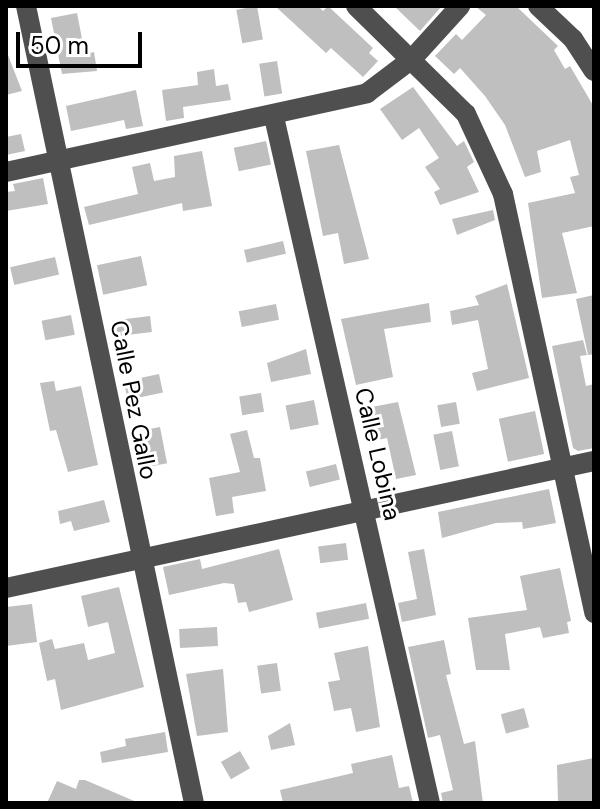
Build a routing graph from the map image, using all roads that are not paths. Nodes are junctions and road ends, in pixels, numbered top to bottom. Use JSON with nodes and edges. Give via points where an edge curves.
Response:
{"nodes":[{"id":1,"x":26,"y":6,"type":"edge"},
{"id":2,"x":356,"y":6,"type":"edge"},
{"id":3,"x":460,"y":6,"type":"edge"},
{"id":4,"x":538,"y":6,"type":"edge"},
{"id":5,"x":412,"y":59,"type":"junction"},
{"id":6,"x":594,"y":71,"type":"edge"},
{"id":7,"x":274,"y":117,"type":"junction"},
{"id":8,"x":59,"y":161,"type":"junction"},
{"id":9,"x":6,"y":172,"type":"edge"},
{"id":10,"x":594,"y":461,"type":"edge"},
{"id":11,"x":566,"y":466,"type":"junction"},
{"id":12,"x":365,"y":511,"type":"junction"},
{"id":13,"x":140,"y":559,"type":"junction"},
{"id":14,"x":6,"y":588,"type":"edge"},
{"id":15,"x":594,"y":613,"type":"edge"},
{"id":16,"x":194,"y":803,"type":"edge"},
{"id":17,"x":430,"y":803,"type":"edge"}],
"edges":[{"from":1,"to":8,"type":"street","name":"Calle Pez Gallo"},
{"from":2,"to":5,"type":"street"},
{"from":3,"to":5,"type":"street"},
{"from":4,"to":6,"type":"street","via":[[573,39]]},
{"from":5,"to":7,"type":"street","via":[[367,93]]},
{"from":5,"to":11,"type":"street","via":[[466,114],[503,194]]},
{"from":7,"to":8,"type":"street"},
{"from":7,"to":12,"type":"street","name":"Calle Lobina"},
{"from":8,"to":9,"type":"street"},
{"from":8,"to":13,"type":"street","name":"Calle Pez Gallo"},
{"from":10,"to":11,"type":"street"},
{"from":11,"to":12,"type":"street"},
{"from":11,"to":15,"type":"street"},
{"from":12,"to":13,"type":"street"},
{"from":12,"to":17,"type":"street","name":"Calle Lobina"},
{"from":13,"to":14,"type":"street"},
{"from":13,"to":16,"type":"street","name":"Calle Pez Gallo"}]}
